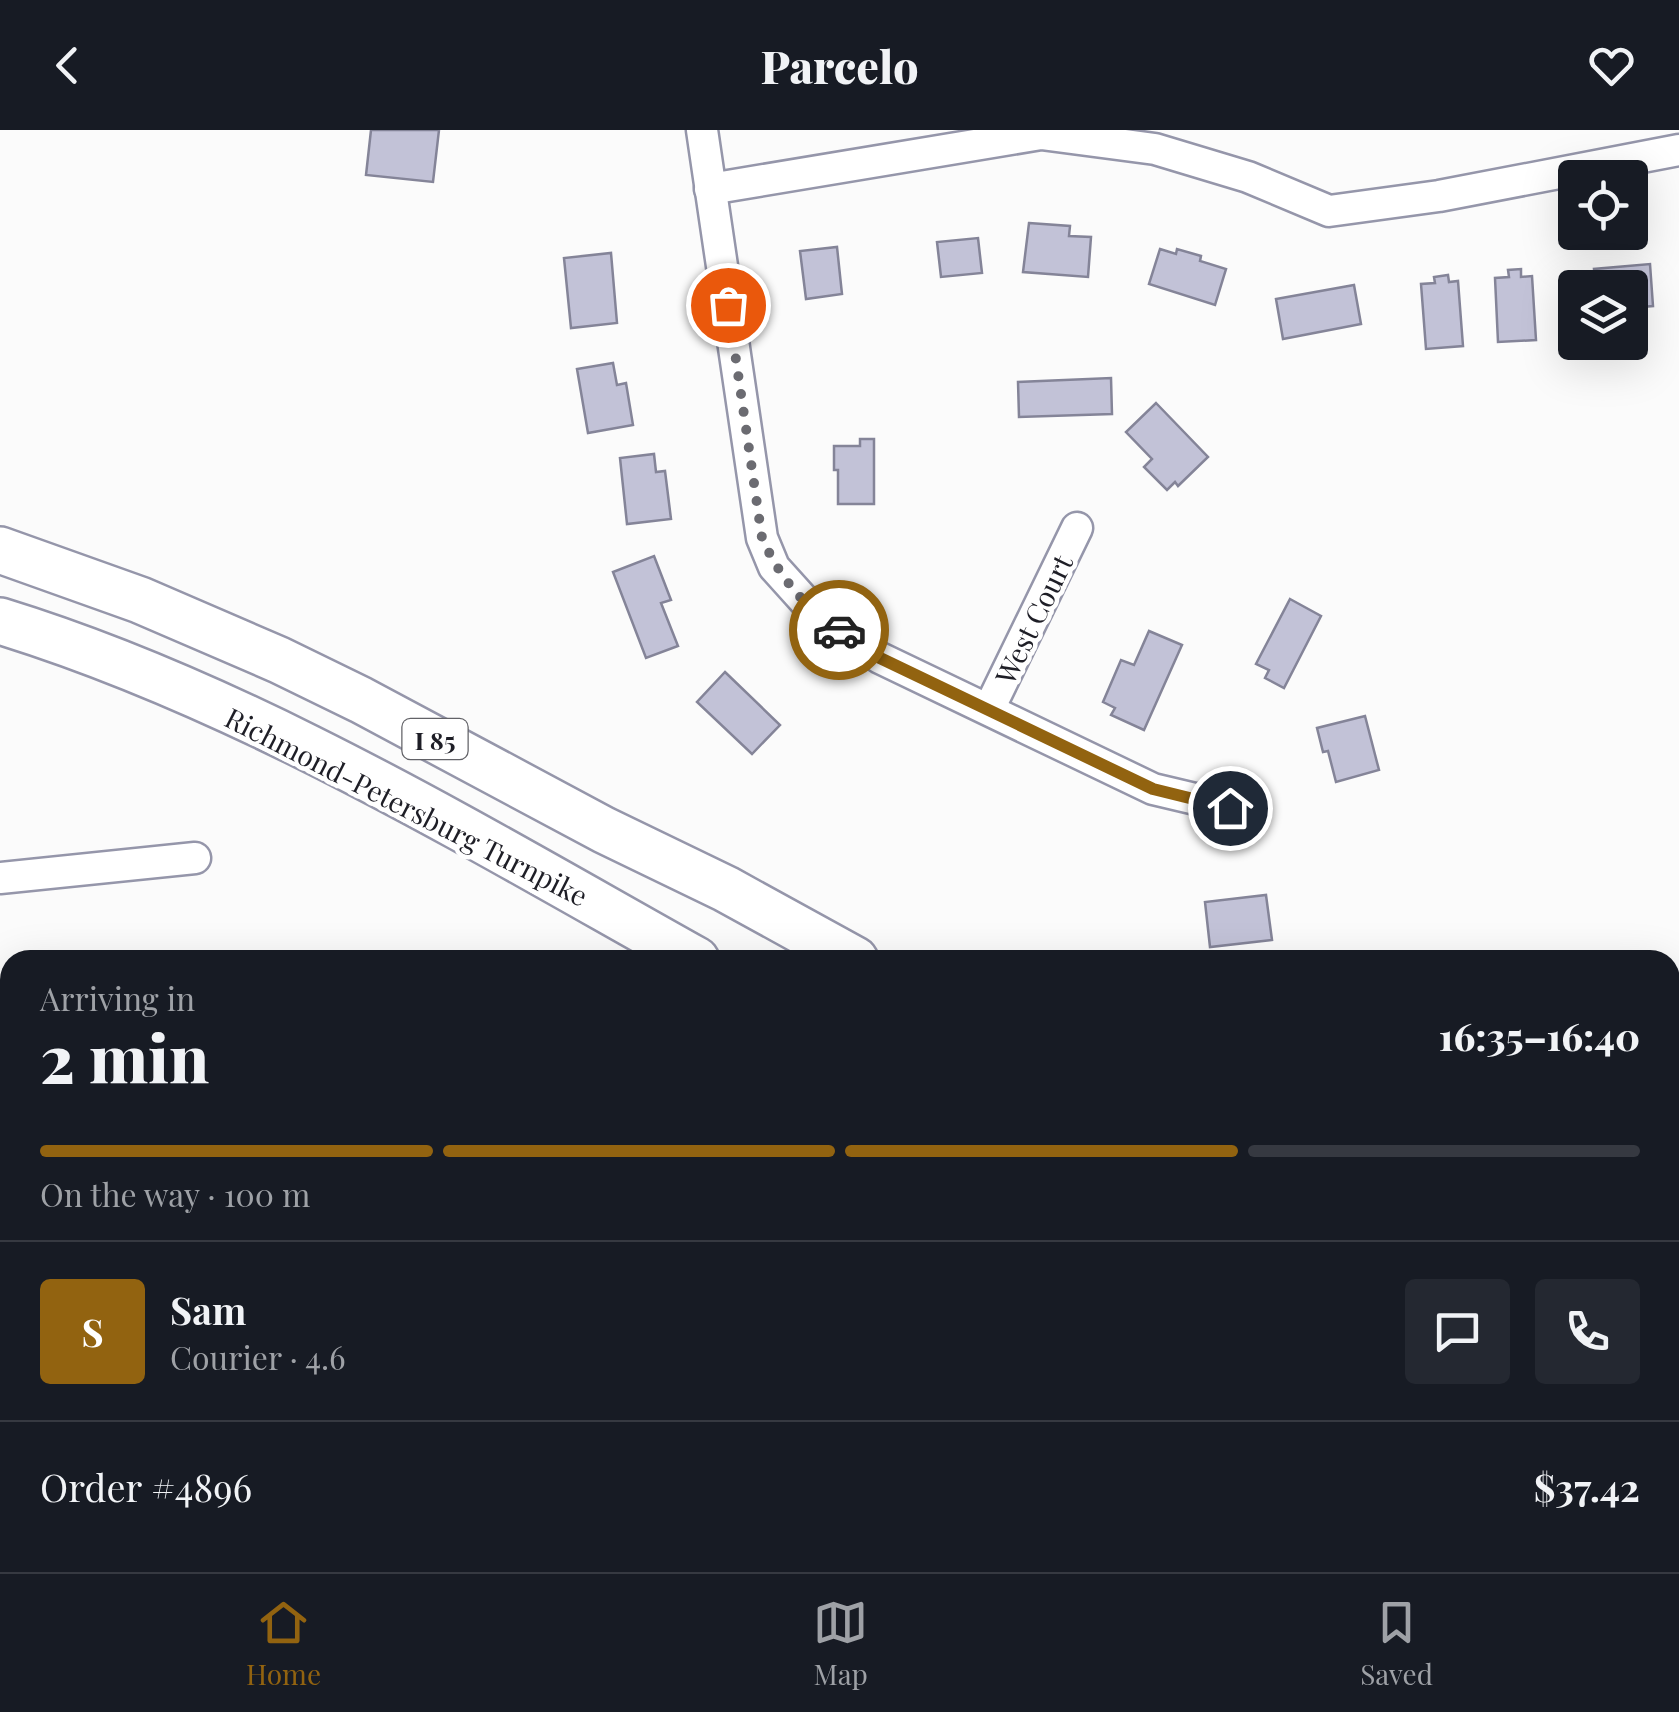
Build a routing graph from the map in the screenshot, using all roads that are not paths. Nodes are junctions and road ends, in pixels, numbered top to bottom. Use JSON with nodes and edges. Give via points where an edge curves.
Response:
{"nodes":[{"id":1,"x":702,"y":130,"type":"edge"},
{"id":2,"x":1679,"y":150,"type":"edge"},
{"id":3,"x":710,"y":189,"type":"junction"},
{"id":4,"x":1078,"y":528,"type":"dead end"},
{"id":5,"x":0,"y":550,"type":"edge"},
{"id":6,"x":0,"y":621,"type":"edge"},
{"id":7,"x":989,"y":710,"type":"junction"},
{"id":8,"x":1230,"y":808,"type":"dead end"},
{"id":9,"x":195,"y":858,"type":"dead end"},
{"id":10,"x":0,"y":878,"type":"edge"},
{"id":11,"x":678,"y":950,"type":"edge"},
{"id":12,"x":837,"y":950,"type":"edge"}],
"edges":[{"from":1,"to":3,"type":"street"},
{"from":2,"to":3,"type":"street","via":[[1329,210],[1248,176],[1156,149],[1042,134]]},
{"from":3,"to":7,"type":"street","via":[[762,538],[774,567],[820,618],[880,658]]},
{"from":4,"to":7,"type":"street","name":"West Court"},
{"from":5,"to":12,"type":"highway","number":"I 85","via":[[140,600],[362,700]]},
{"from":6,"to":11,"type":"highway","name":"Richmond-Petersburg Turnpike","number":"I 85","via":[[129,668],[273,732]]},
{"from":7,"to":8,"type":"street","via":[[1153,789]]},
{"from":9,"to":10,"type":"street"}]}
